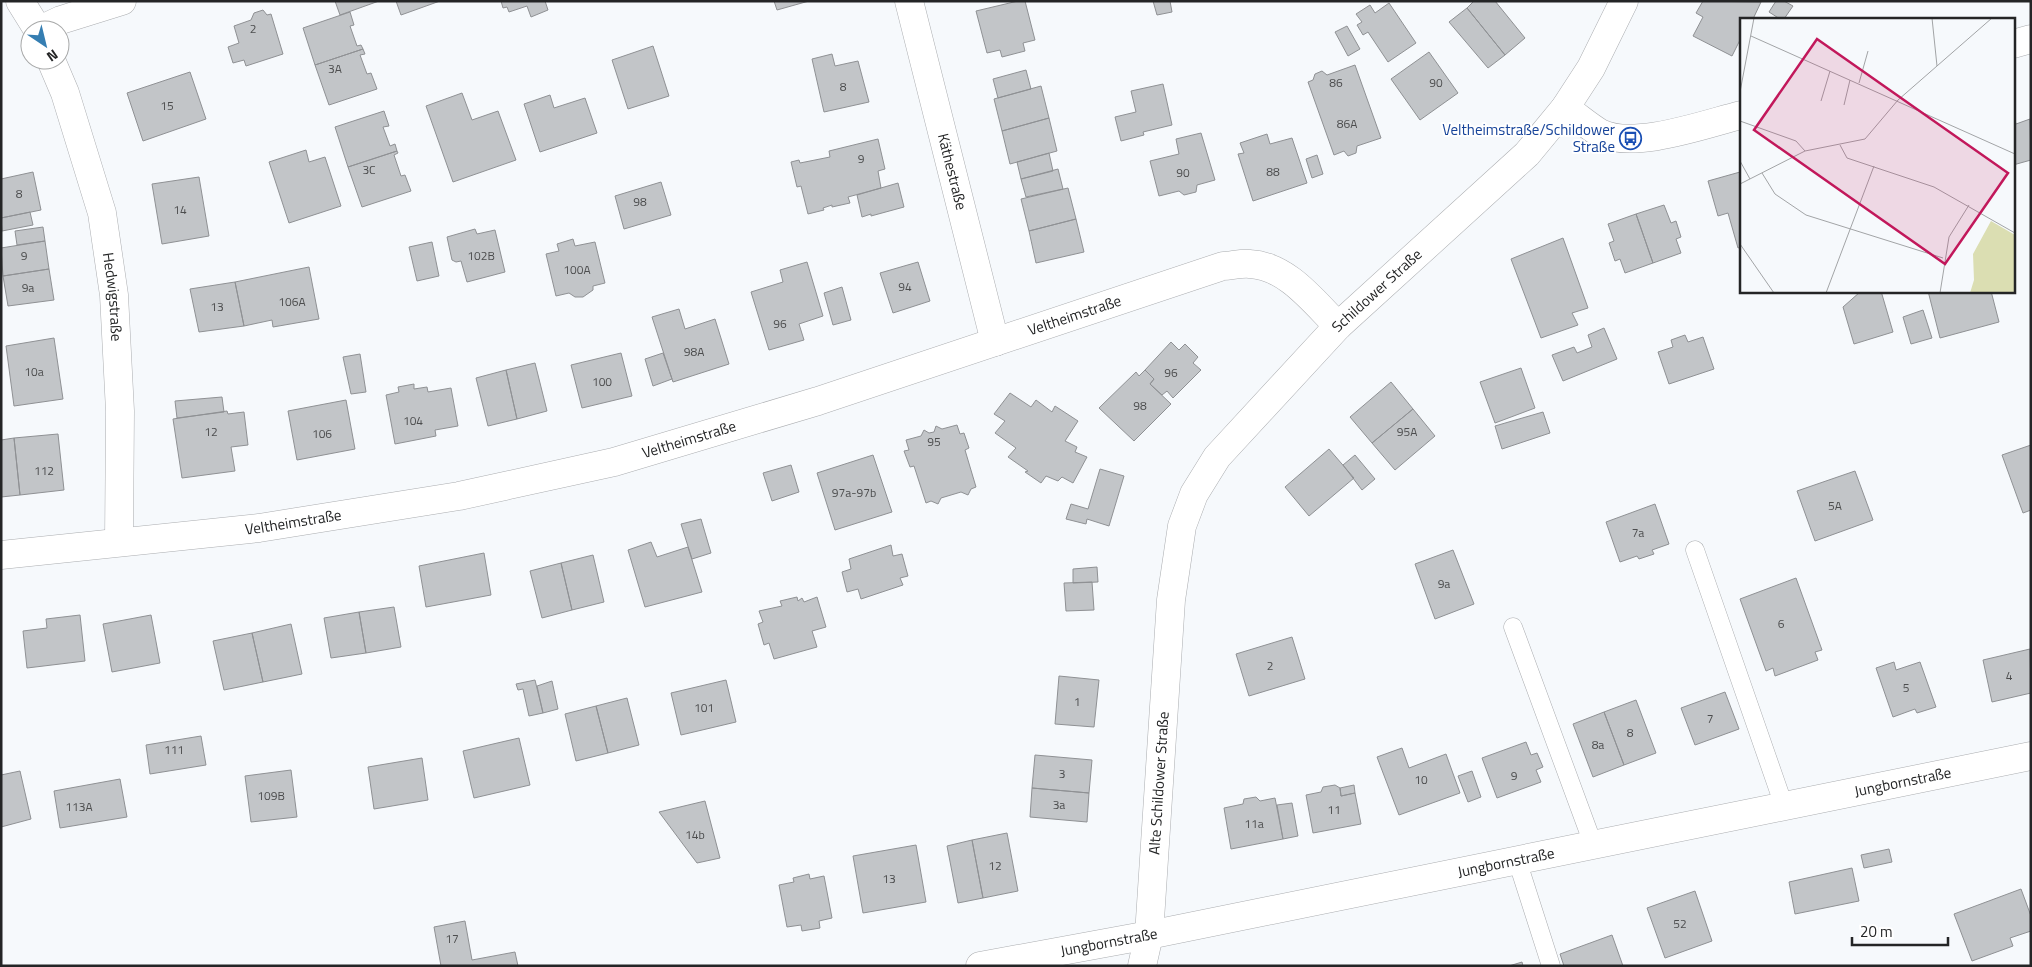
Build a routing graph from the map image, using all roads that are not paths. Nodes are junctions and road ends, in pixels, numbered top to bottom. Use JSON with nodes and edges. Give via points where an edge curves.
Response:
{"nodes":[{"id":1,"x":20,"y":1,"type":"edge"},
{"id":2,"x":122,"y":1,"type":"edge"},
{"id":3,"x":909,"y":1,"type":"edge"},
{"id":4,"x":1624,"y":1,"type":"edge"},
{"id":5,"x":32,"y":20,"type":"edge"},
{"id":6,"x":61,"y":20,"type":"edge"},
{"id":7,"x":2031,"y":39,"type":"edge"},
{"id":8,"x":2014,"y":44,"type":"edge"},
{"id":9,"x":55,"y":70,"type":"edge"},
{"id":10,"x":1565,"y":108,"type":"junction"},
{"id":11,"x":1740,"y":115,"type":"edge"},
{"id":12,"x":1338,"y":326,"type":"junction"},
{"id":13,"x":995,"y":342,"type":"junction"},
{"id":14,"x":119,"y":542,"type":"junction"},
{"id":15,"x":1695,"y":550,"type":"dead end"},
{"id":16,"x":1,"y":555,"type":"edge"},
{"id":17,"x":1171,"y":600,"type":"joint"},
{"id":18,"x":1512,"y":627,"type":"dead end"},
{"id":19,"x":2031,"y":756,"type":"edge"},
{"id":20,"x":1784,"y":806,"type":"junction"},
{"id":21,"x":1593,"y":844,"type":"junction"},
{"id":22,"x":1517,"y":860,"type":"junction"},
{"id":23,"x":1149,"y":934,"type":"junction"},
{"id":24,"x":980,"y":966,"type":"edge"},
{"id":25,"x":1142,"y":966,"type":"edge"},
{"id":26,"x":1551,"y":966,"type":"edge"}],
"edges":[{"from":1,"to":5,"type":"street"},
{"from":2,"to":6,"type":"street"},
{"from":3,"to":13,"type":"street","name":"Käthestraße"},
{"from":4,"to":10,"type":"street","name":"Schildower Straße","via":[[1590,68]]},
{"from":7,"to":8,"type":"street"},
{"from":9,"to":14,"type":"street","name":"Hedwigstraße","via":[[102,213],[114,295],[120,411]]},
{"from":10,"to":11,"type":"street","via":[[1600,133],[1631,139]]},
{"from":10,"to":12,"type":"street","name":"Schildower Straße","via":[[1527,154]]},
{"from":12,"to":13,"type":"street","name":"Veltheimstraße","via":[[1286,276],[1270,268],[1250,264],[1223,266]]},
{"from":12,"to":17,"type":"street","name":"Schildower Straße","via":[[1217,457],[1194,494],[1182,526]]},
{"from":13,"to":14,"type":"street","name":"Veltheimstraße","via":[[818,401],[614,462],[459,496],[258,528]]},
{"from":14,"to":16,"type":"street","name":"Veltheimstraße"},
{"from":15,"to":20,"type":"lane"},
{"from":17,"to":23,"type":"street","name":"Alte Schildower Straße"},
{"from":18,"to":21,"type":"lane"},
{"from":19,"to":20,"type":"street","name":"Jungbornstraße"},
{"from":20,"to":21,"type":"street","name":"Jungbornstraße"},
{"from":21,"to":22,"type":"street","name":"Jungbornstraße"},
{"from":22,"to":23,"type":"street","name":"Jungbornstraße"},
{"from":22,"to":26,"type":"lane"},
{"from":23,"to":24,"type":"street","name":"Jungbornstraße"},
{"from":23,"to":25,"type":"street","name":"Alte Schildower Straße"}]}
